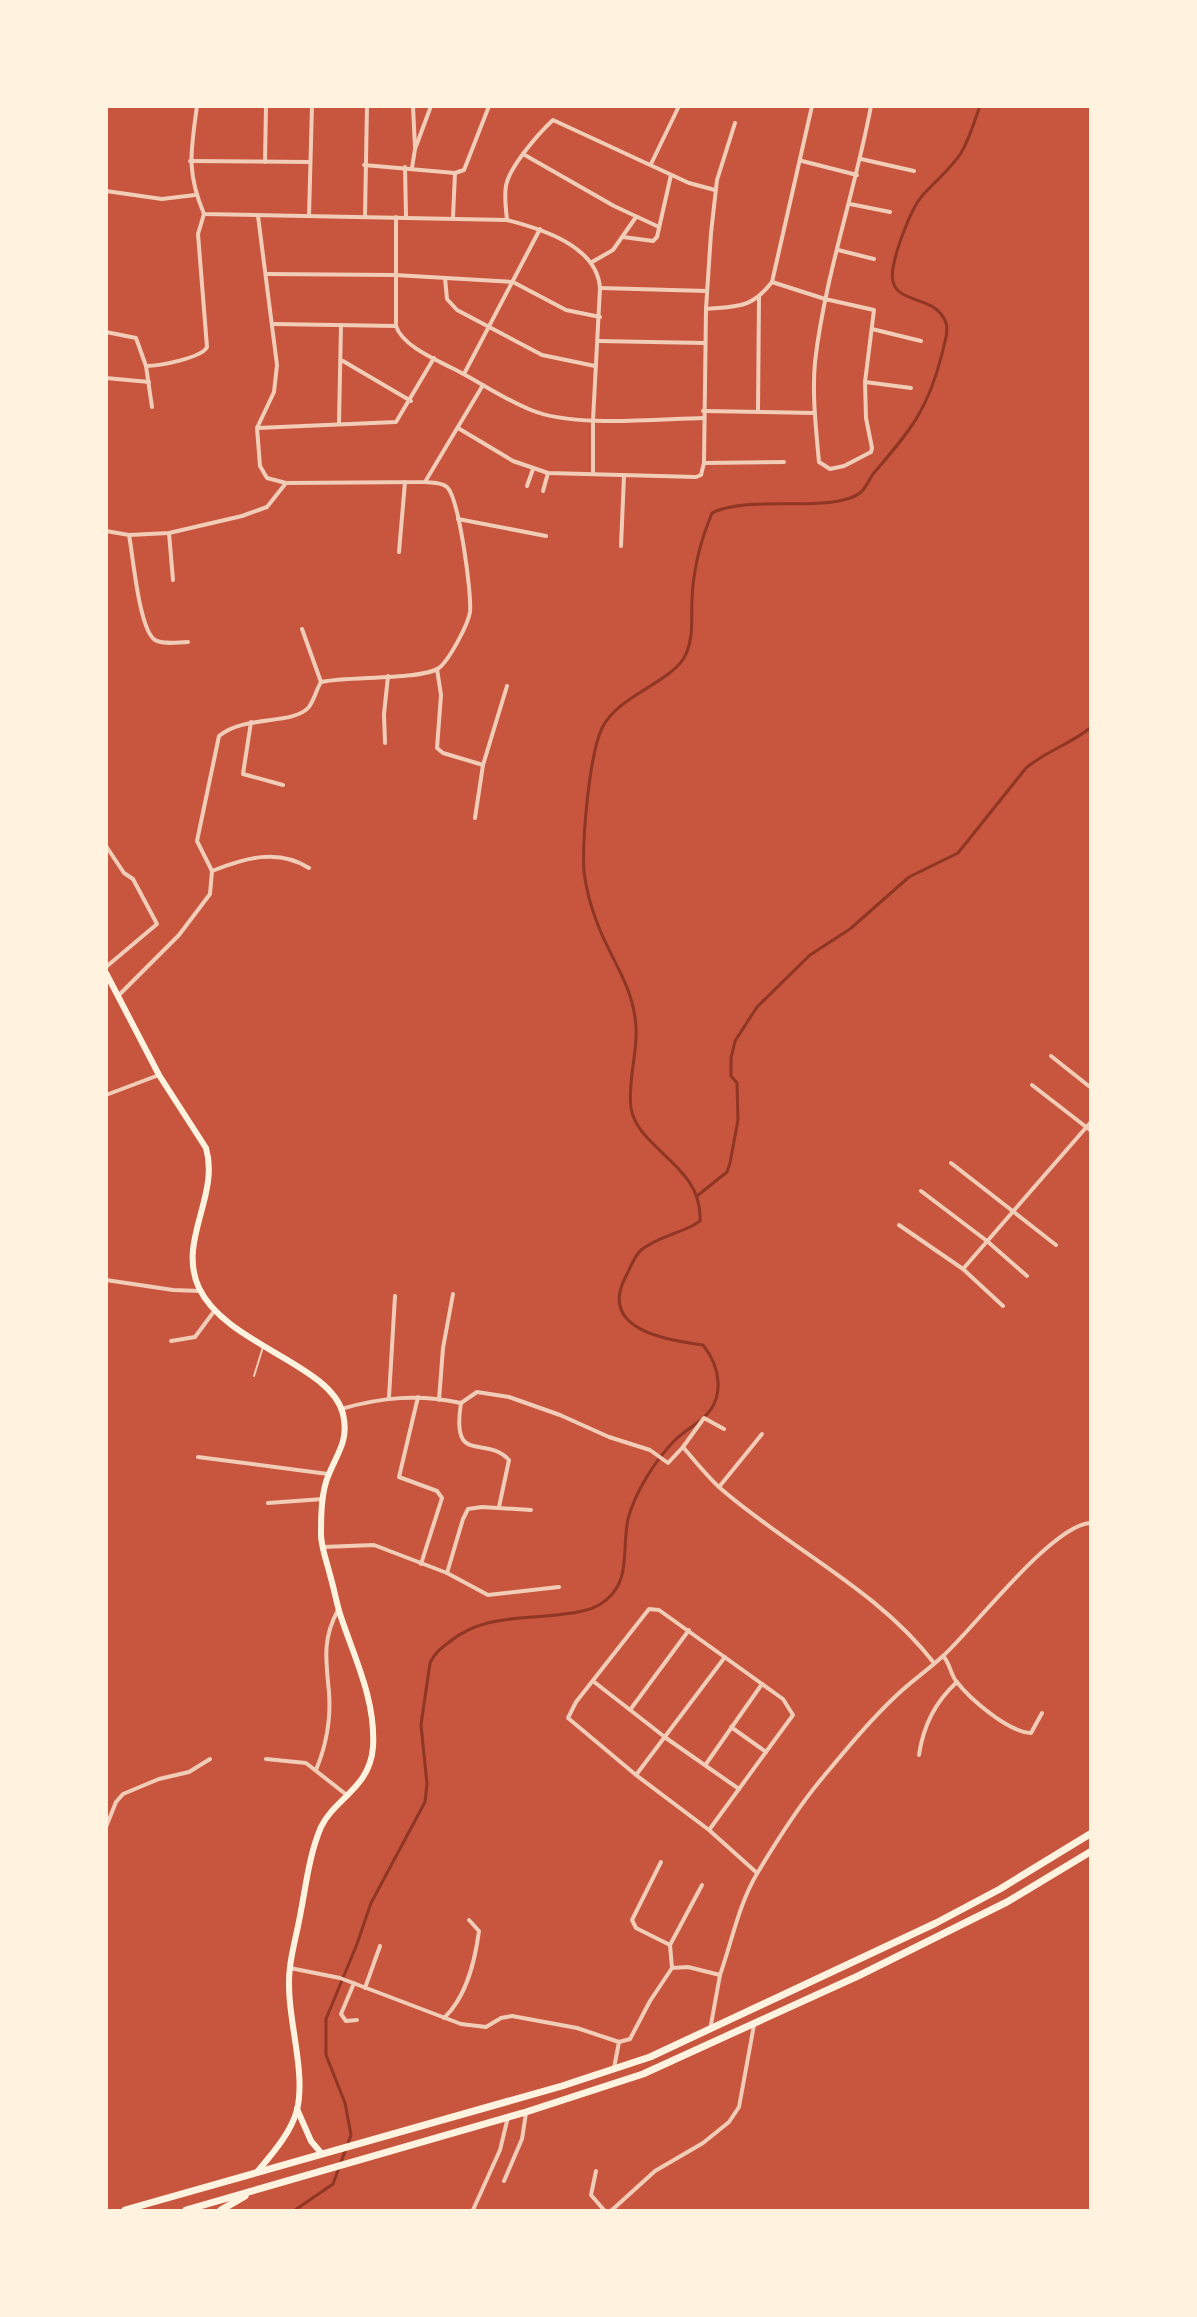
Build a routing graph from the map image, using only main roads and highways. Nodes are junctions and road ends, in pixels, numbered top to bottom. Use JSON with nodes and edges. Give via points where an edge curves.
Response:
{"nodes":[{"id":1,"x":106,"y":973,"type":"edge"},
{"id":2,"x":1090,"y":1834,"type":"edge"},
{"id":3,"x":1090,"y":1852,"type":"edge"},
{"id":4,"x":1000,"y":1889,"type":"junction"},
{"id":5,"x":1007,"y":1902,"type":"junction"},
{"id":6,"x":297,"y":2109,"type":"junction"},
{"id":7,"x":322,"y":2154,"type":"junction"},
{"id":8,"x":257,"y":2172,"type":"junction"},
{"id":9,"x":255,"y":2190,"type":"junction"},
{"id":10,"x":125,"y":2211,"type":"edge"},
{"id":11,"x":186,"y":2211,"type":"edge"},
{"id":12,"x":221,"y":2211,"type":"edge"}],
"edges":[{"from":1,"to":6,"type":"main road","via":[[159,1075],[209,1158],[192,1248],[193,1273],[200,1291],[240,1333],[324,1385],[341,1409],[344,1426],[338,1458],[328,1474],[323,1499],[323,1547],[339,1613],[364,1686],[373,1740],[366,1770],[349,1796],[327,1816],[317,1836],[290,1968]]},
{"from":2,"to":4,"type":"main road"},
{"from":3,"to":5,"type":"main road"},
{"from":4,"to":5,"type":"main road"},
{"from":4,"to":7,"type":"main road","via":[[681,2045],[614,2069]]},
{"from":5,"to":9,"type":"main road","via":[[754,2025],[643,2074]]},
{"from":6,"to":7,"type":"main road","via":[[310,2141]]},
{"from":6,"to":8,"type":"main road","via":[[283,2139]]},
{"from":7,"to":8,"type":"main road"},
{"from":8,"to":10,"type":"main road"},
{"from":9,"to":11,"type":"main road"},
{"from":9,"to":12,"type":"main road"}]}
